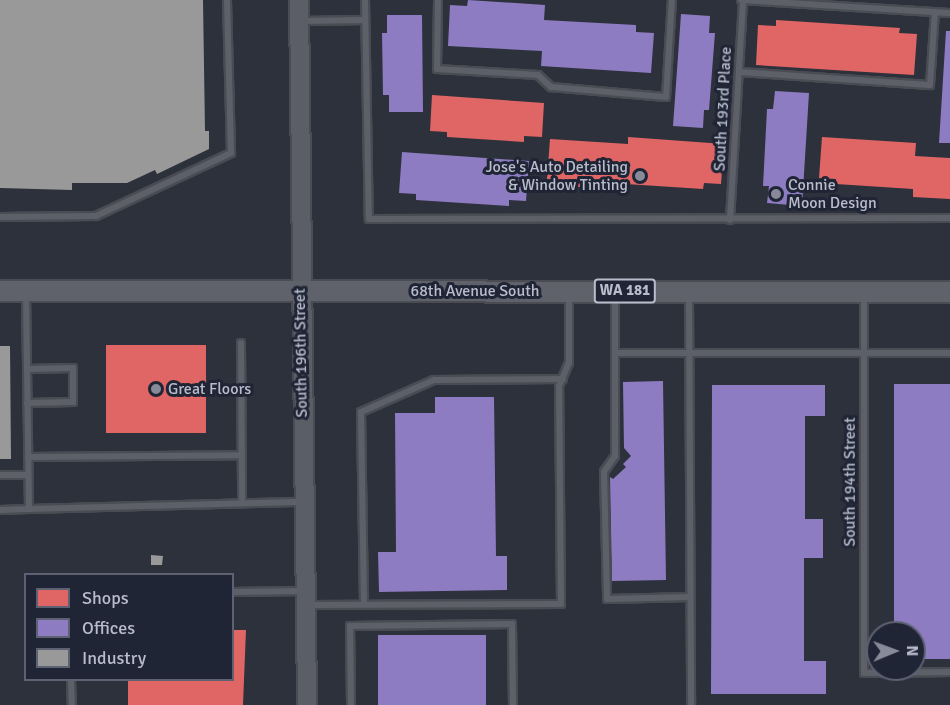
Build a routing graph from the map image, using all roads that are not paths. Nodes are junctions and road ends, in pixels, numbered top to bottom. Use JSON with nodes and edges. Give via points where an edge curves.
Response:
{"nodes":[{"id":1,"x":227,"y":0,"type":"edge"},
{"id":2,"x":299,"y":0,"type":"edge"},
{"id":3,"x":364,"y":0,"type":"edge"},
{"id":4,"x":438,"y":0,"type":"edge"},
{"id":5,"x":672,"y":0,"type":"edge"},
{"id":6,"x":742,"y":0,"type":"edge"},
{"id":7,"x":935,"y":12,"type":"junction"},
{"id":8,"x":950,"y":13,"type":"edge"},
{"id":9,"x":365,"y":20,"type":"junction"},
{"id":10,"x":299,"y":21,"type":"junction"},
{"id":11,"x":739,"y":72,"type":"junction"},
{"id":12,"x":0,"y":216,"type":"edge"},
{"id":13,"x":950,"y":218,"type":"edge"},
{"id":14,"x":730,"y":220,"type":"junction"},
{"id":15,"x":0,"y":291,"type":"edge"},
{"id":16,"x":26,"y":291,"type":"junction"},
{"id":17,"x":300,"y":291,"type":"junction"},
{"id":18,"x":569,"y":291,"type":"junction"},
{"id":19,"x":615,"y":291,"type":"junction"},
{"id":20,"x":689,"y":291,"type":"junction"},
{"id":21,"x":864,"y":292,"type":"junction"},
{"id":22,"x":950,"y":292,"type":"edge"},
{"id":23,"x":241,"y":343,"type":"dead end"},
{"id":24,"x":615,"y":353,"type":"junction"},
{"id":25,"x":689,"y":353,"type":"junction"},
{"id":26,"x":864,"y":353,"type":"junction"},
{"id":27,"x":950,"y":353,"type":"edge"},
{"id":28,"x":27,"y":369,"type":"junction"},
{"id":29,"x":563,"y":379,"type":"junction"},
{"id":30,"x":27,"y":403,"type":"junction"},
{"id":31,"x":242,"y":455,"type":"junction"},
{"id":32,"x":28,"y":457,"type":"junction"},
{"id":33,"x":0,"y":475,"type":"edge"},
{"id":34,"x":28,"y":475,"type":"junction"},
{"id":35,"x":304,"y":502,"type":"junction"},
{"id":36,"x":242,"y":503,"type":"junction"},
{"id":37,"x":28,"y":509,"type":"junction"},
{"id":38,"x":0,"y":510,"type":"edge"},
{"id":39,"x":234,"y":592,"type":"edge"},
{"id":40,"x":690,"y":597,"type":"junction"},
{"id":41,"x":305,"y":598,"type":"junction"},
{"id":42,"x":364,"y":604,"type":"junction"},
{"id":43,"x":950,"y":672,"type":"edge"},
{"id":44,"x":71,"y":681,"type":"edge"},
{"id":45,"x":72,"y":705,"type":"edge"},
{"id":46,"x":307,"y":705,"type":"edge"},
{"id":47,"x":351,"y":705,"type":"edge"},
{"id":48,"x":513,"y":705,"type":"edge"},
{"id":49,"x":691,"y":705,"type":"edge"}],
"edges":[{"from":1,"to":12,"type":"lane","via":[[231,153],[96,216]]},
{"from":2,"to":10,"type":"main road","name":"South 196th Street"},
{"from":3,"to":9,"type":"lane"},
{"from":4,"to":5,"type":"lane","via":[[437,69],[538,75],[551,87],[666,97]]},
{"from":6,"to":7,"type":"lane"},
{"from":6,"to":11,"type":"lane","name":"South 193rd Place"},
{"from":7,"to":8,"type":"lane"},
{"from":7,"to":11,"type":"lane","via":[[930,85]]},
{"from":9,"to":10,"type":"lane"},
{"from":9,"to":14,"type":"lane","via":[[369,219]]},
{"from":10,"to":17,"type":"main road","name":"South 196th Street"},
{"from":11,"to":14,"type":"lane","name":"South 193rd Place"},
{"from":13,"to":14,"type":"lane"},
{"from":15,"to":16,"type":"main road","name":"68th Avenue South","number":"WA 181"},
{"from":16,"to":17,"type":"main road","name":"68th Avenue South","number":"WA 181"},
{"from":16,"to":28,"type":"lane"},
{"from":17,"to":18,"type":"main road","name":"68th Avenue South","number":"WA 181"},
{"from":17,"to":35,"type":"main road","name":"South 196th Street"},
{"from":18,"to":19,"type":"main road","name":"68th Avenue South","number":"WA 181"},
{"from":18,"to":29,"type":"lane","via":[[569,363]]},
{"from":19,"to":20,"type":"main road","name":"68th Avenue South","number":"WA 181"},
{"from":19,"to":24,"type":"lane"},
{"from":20,"to":21,"type":"main road","name":"68th Avenue South","number":"WA 181"},
{"from":20,"to":25,"type":"lane"},
{"from":21,"to":22,"type":"main road","name":"68th Avenue South","number":"WA 181"},
{"from":21,"to":26,"type":"lane","name":"South 194th Street"},
{"from":23,"to":31,"type":"lane"},
{"from":24,"to":25,"type":"lane"},
{"from":24,"to":40,"type":"lane","via":[[615,456],[604,472],[607,599]]},
{"from":25,"to":26,"type":"lane"},
{"from":25,"to":40,"type":"lane"},
{"from":26,"to":27,"type":"lane"},
{"from":26,"to":43,"type":"lane","name":"South 194th Street","via":[[864,673]]},
{"from":28,"to":30,"type":"lane"},
{"from":28,"to":30,"type":"lane","via":[[73,368],[73,402]]},
{"from":29,"to":42,"type":"lane","via":[[434,380],[361,412]]},
{"from":29,"to":42,"type":"lane","via":[[559,386],[561,604]]},
{"from":30,"to":32,"type":"lane"},
{"from":31,"to":32,"type":"lane"},
{"from":31,"to":36,"type":"lane"},
{"from":32,"to":34,"type":"lane"},
{"from":33,"to":34,"type":"lane"},
{"from":34,"to":37,"type":"lane"},
{"from":35,"to":36,"type":"lane"},
{"from":35,"to":41,"type":"main road","name":"South 196th Street"},
{"from":36,"to":37,"type":"lane"},
{"from":37,"to":38,"type":"lane"},
{"from":39,"to":41,"type":"lane"},
{"from":40,"to":49,"type":"lane"},
{"from":41,"to":42,"type":"lane"},
{"from":41,"to":46,"type":"main road","name":"South 196th Street"},
{"from":44,"to":45,"type":"lane"},
{"from":47,"to":48,"type":"lane","via":[[350,626],[512,624]]}]}
